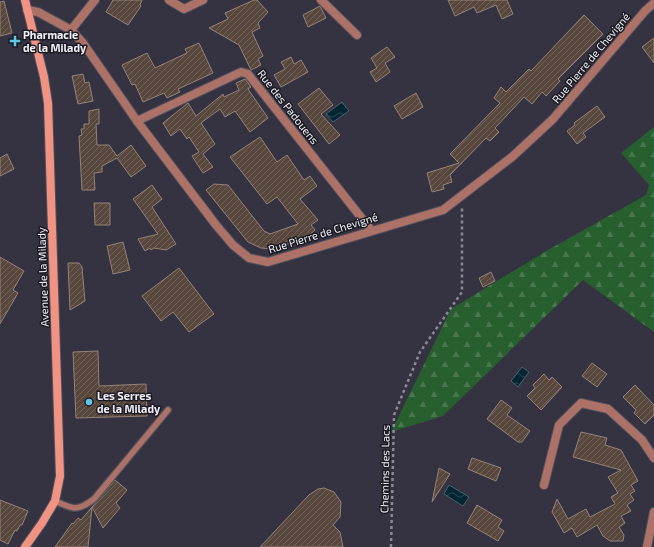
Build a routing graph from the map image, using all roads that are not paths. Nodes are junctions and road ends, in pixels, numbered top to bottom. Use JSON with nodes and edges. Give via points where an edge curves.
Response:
{"nodes":[{"id":1,"x":25,"y":0,"type":"edge"},
{"id":2,"x":95,"y":0,"type":"edge"},
{"id":3,"x":169,"y":0,"type":"edge"},
{"id":4,"x":203,"y":0,"type":"edge"},
{"id":5,"x":321,"y":0,"type":"edge"},
{"id":6,"x":654,"y":3,"type":"edge"},
{"id":7,"x":27,"y":10,"type":"junction"},
{"id":8,"x":72,"y":30,"type":"junction"},
{"id":9,"x":357,"y":35,"type":"dead end"},
{"id":10,"x":137,"y":122,"type":"junction"},
{"id":11,"x":371,"y":230,"type":"junction"},
{"id":12,"x":168,"y":410,"type":"dead end"},
{"id":13,"x":654,"y":458,"type":"edge"},
{"id":14,"x":544,"y":485,"type":"dead end"},
{"id":15,"x":55,"y":501,"type":"junction"},
{"id":16,"x":654,"y":512,"type":"edge"},
{"id":17,"x":25,"y":547,"type":"edge"},
{"id":18,"x":647,"y":547,"type":"edge"}],
"edges":[{"from":1,"to":7,"type":"main road","name":"Avenue de la Milady"},
{"from":2,"to":8,"type":"street"},
{"from":3,"to":4,"type":"street","via":[[184,9]]},
{"from":5,"to":9,"type":"street"},
{"from":6,"to":11,"type":"street","name":"Rue Pierre de Chevigné","via":[[553,119],[512,157],[443,210]]},
{"from":7,"to":8,"type":"street","name":"Rue Pierre de Chevigné","via":[[38,12]]},
{"from":7,"to":15,"type":"main road","name":"Avenue de la Milady","via":[[48,103],[60,476]]},
{"from":8,"to":10,"type":"street","name":"Rue Pierre de Chevigné"},
{"from":10,"to":11,"type":"street","name":"Rue Pierre de Chevigné","via":[[216,225],[233,245],[249,258],[268,262]]},
{"from":10,"to":11,"type":"street","name":"Rue des Padouens","via":[[241,72],[248,74]]},
{"from":12,"to":15,"type":"lane","via":[[94,499],[82,509],[71,508]]},
{"from":13,"to":14,"type":"street","via":[[642,440],[608,409],[581,404],[559,425]]},
{"from":15,"to":17,"type":"main road","name":"Avenue de la Milady"},
{"from":16,"to":18,"type":"street"}]}
